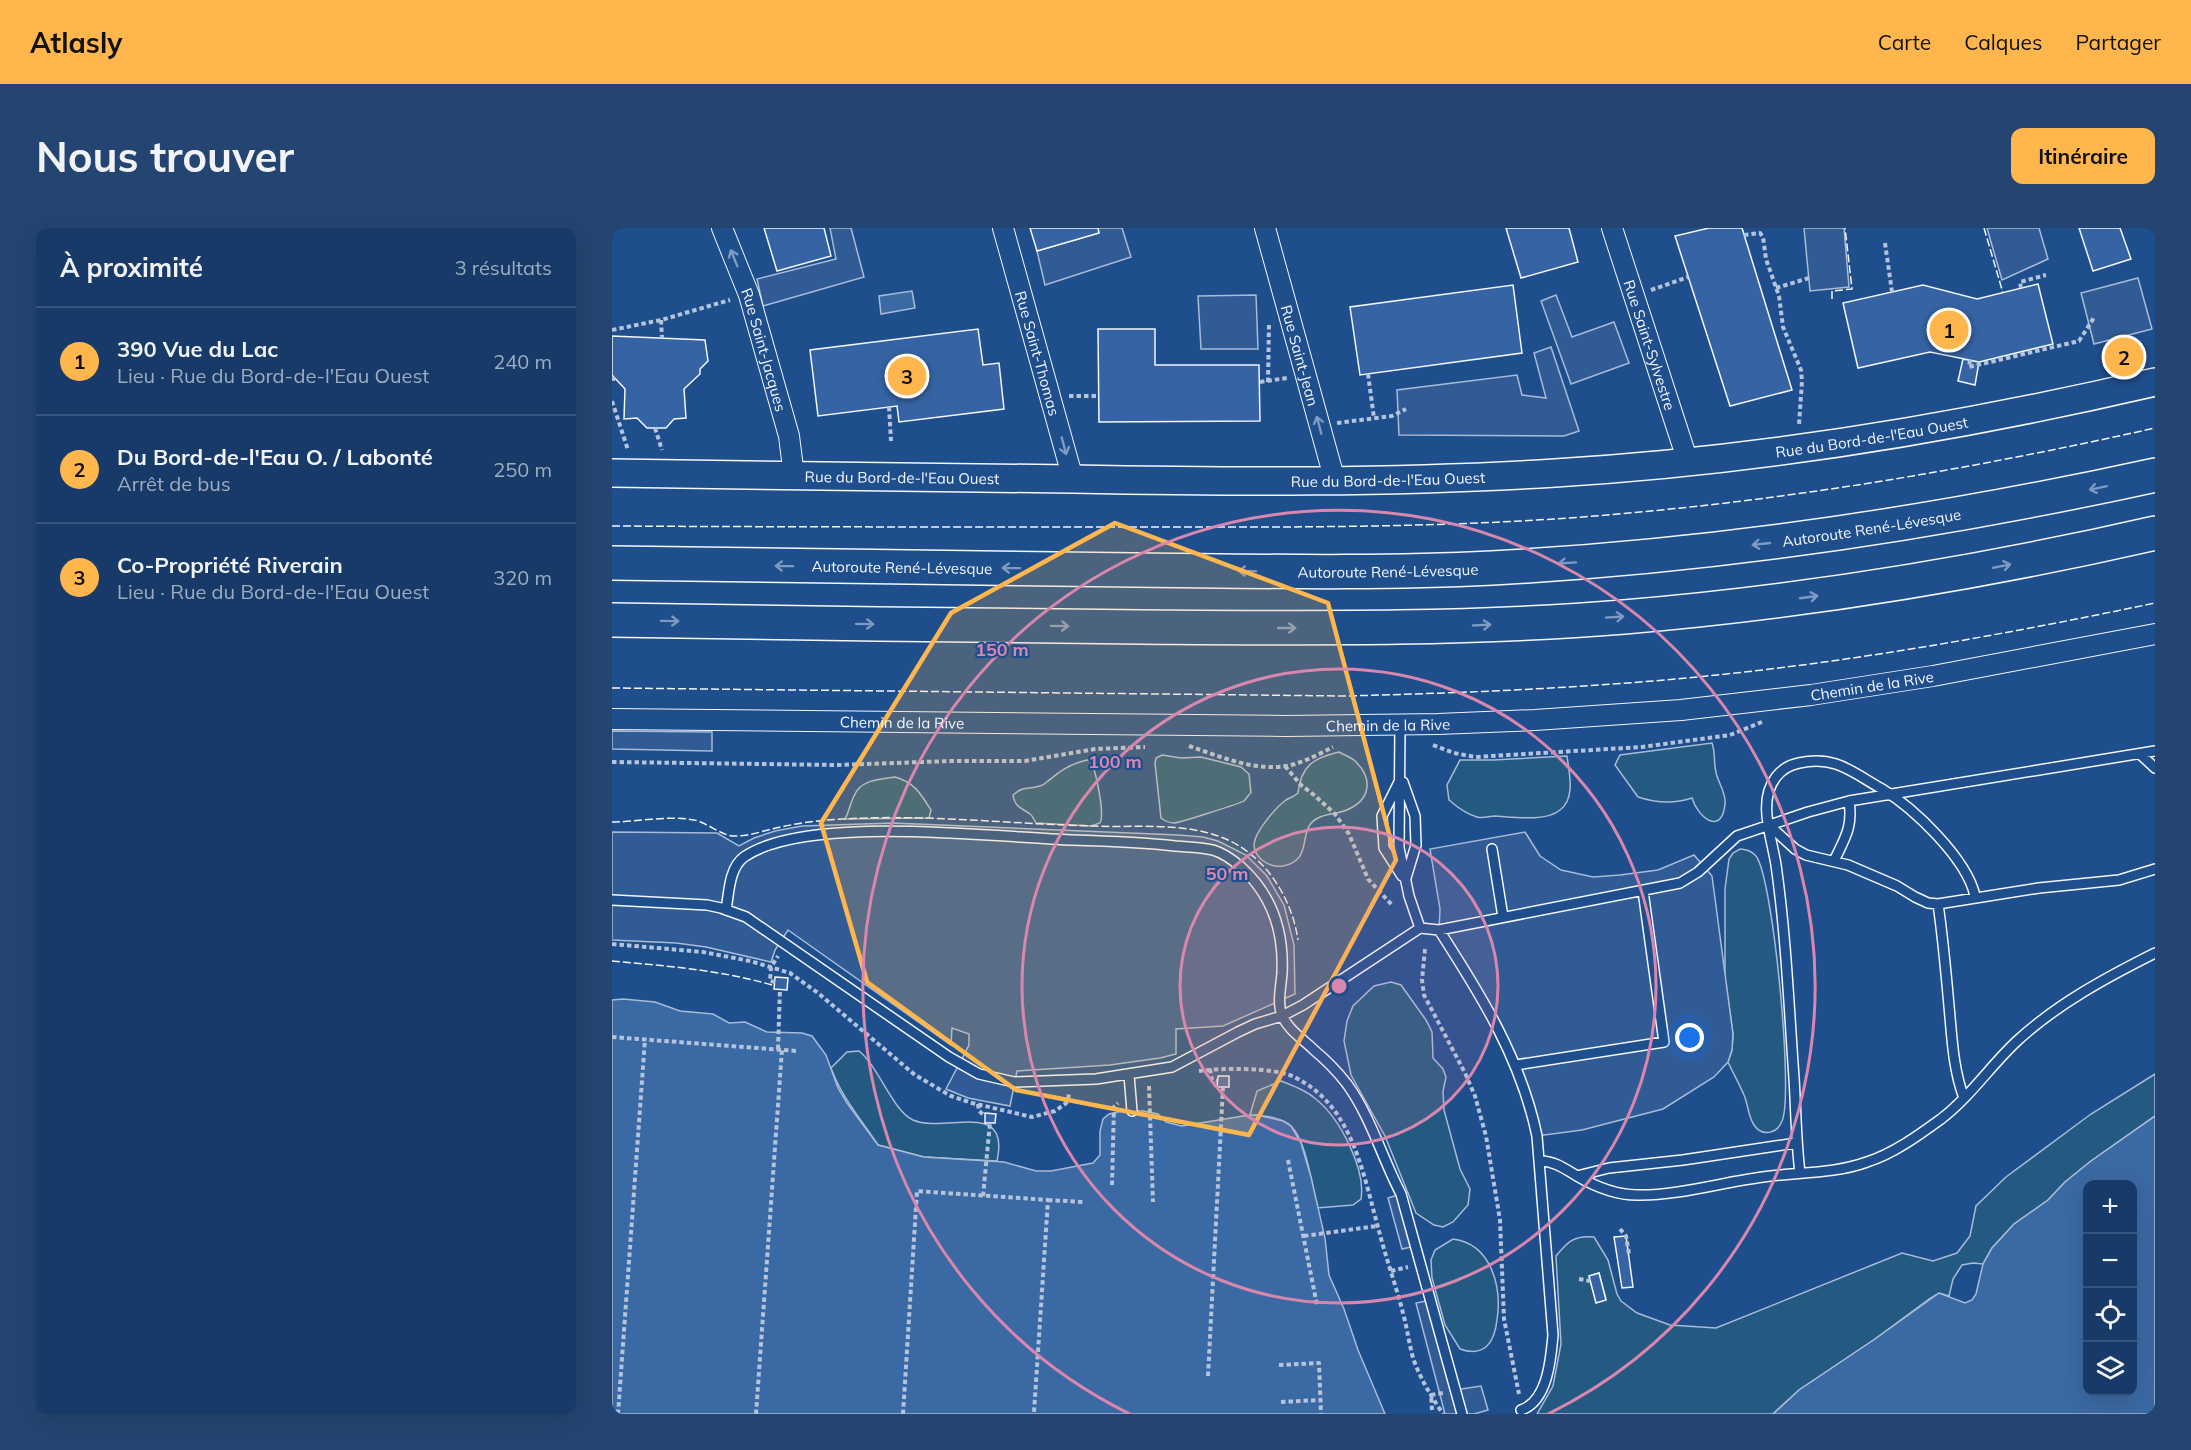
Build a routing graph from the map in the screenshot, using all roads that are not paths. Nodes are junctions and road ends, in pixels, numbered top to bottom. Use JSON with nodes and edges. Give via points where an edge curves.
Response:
{"nodes":[{"id":1,"x":722,"y":228,"type":"edge"},
{"id":2,"x":1003,"y":228,"type":"edge"},
{"id":3,"x":1265,"y":228,"type":"edge"},
{"id":4,"x":1612,"y":228,"type":"edge"},
{"id":5,"x":2155,"y":382,"type":"edge"},
{"id":6,"x":1688,"y":462,"type":"junction"},
{"id":7,"x":612,"y":473,"type":"edge"},
{"id":8,"x":2155,"y":475,"type":"edge"},
{"id":9,"x":794,"y":476,"type":"junction"},
{"id":10,"x":1073,"y":479,"type":"junction"},
{"id":11,"x":1335,"y":481,"type":"junction"},
{"id":12,"x":2155,"y":534,"type":"edge"},
{"id":13,"x":612,"y":563,"type":"edge"},
{"id":14,"x":612,"y":620,"type":"edge"},
{"id":15,"x":2155,"y":634,"type":"edge"},
{"id":16,"x":612,"y":719,"type":"edge"},
{"id":17,"x":1400,"y":725,"type":"junction"},
{"id":18,"x":2155,"y":751,"type":"edge"},
{"id":19,"x":2140,"y":754,"type":"junction"},
{"id":20,"x":2155,"y":768,"type":"edge"},
{"id":21,"x":1401,"y":777,"type":"junction"},
{"id":22,"x":1889,"y":793,"type":"junction"},
{"id":23,"x":1849,"y":801,"type":"junction"},
{"id":24,"x":1768,"y":825,"type":"junction"},
{"id":25,"x":1492,"y":849,"type":"dead end"},
{"id":26,"x":1834,"y":861,"type":"junction"},
{"id":27,"x":2155,"y":868,"type":"edge"},
{"id":28,"x":1405,"y":881,"type":"junction"},
{"id":29,"x":1642,"y":891,"type":"junction"},
{"id":30,"x":1975,"y":896,"type":"junction"},
{"id":31,"x":612,"y":900,"type":"edge"},
{"id":32,"x":1938,"y":904,"type":"junction"},
{"id":33,"x":726,"y":910,"type":"junction"},
{"id":34,"x":1503,"y":917,"type":"junction"},
{"id":35,"x":1420,"y":928,"type":"junction"},
{"id":36,"x":1439,"y":930,"type":"junction"},
{"id":37,"x":2155,"y":953,"type":"edge"},
{"id":38,"x":1282,"y":1016,"type":"junction"},
{"id":39,"x":1516,"y":1065,"type":"junction"},
{"id":40,"x":1130,"y":1075,"type":"junction"},
{"id":41,"x":1964,"y":1098,"type":"junction"},
{"id":42,"x":1132,"y":1111,"type":"dead end"},
{"id":43,"x":1796,"y":1143,"type":"junction"},
{"id":44,"x":1540,"y":1161,"type":"junction"},
{"id":45,"x":1800,"y":1173,"type":"junction"},
{"id":46,"x":1577,"y":1176,"type":"junction"},
{"id":47,"x":1521,"y":1410,"type":"dead end"},
{"id":48,"x":1462,"y":1414,"type":"edge"}],
"edges":[{"from":9,"to":1,"type":"street","name":"Rue Saint-Jacques","one_way":true,"via":[[789,436],[749,295]]},
{"from":2,"to":10,"type":"street","name":"Rue Saint-Thomas","one_way":true},
{"from":11,"to":3,"type":"street","name":"Rue Saint-Jean","one_way":true},
{"from":4,"to":6,"type":"street","name":"Rue Saint-Sylvestre"},
{"from":5,"to":6,"type":"street","name":"Rue du Bord-de-l'Eau Ouest","via":[[1930,429]]},
{"from":6,"to":11,"type":"street","name":"Rue du Bord-de-l'Eau Ouest","via":[[1555,473]]},
{"from":7,"to":9,"type":"street","name":"Rue du Bord-de-l'Eau Ouest"},
{"from":8,"to":13,"type":"highway","name":"Autoroute René-Lévesque","one_way":true,"via":[[1845,534],[1647,557],[1490,568],[1306,572]]},
{"from":9,"to":10,"type":"street","name":"Rue du Bord-de-l'Eau Ouest"},
{"from":10,"to":11,"type":"street","name":"Rue du Bord-de-l'Eau Ouest"},
{"from":14,"to":12,"type":"highway","one_way":true,"via":[[1368,629],[1537,622],[1669,613],[1849,591],[1959,574]]},
{"from":15,"to":17,"type":"street","name":"Chemin de la Rive","via":[[1933,676],[1783,699],[1535,720]]},
{"from":16,"to":17,"type":"street","name":"Chemin de la Rive"},
{"from":17,"to":21,"type":"lane"},
{"from":18,"to":19,"type":"lane"},
{"from":19,"to":20,"type":"lane"},
{"from":19,"to":22,"type":"lane"},
{"from":21,"to":28,"type":"lane","via":[[1398,826]]},
{"from":21,"to":28,"type":"lane","via":[[1415,816],[1416,845]]},
{"from":21,"to":28,"type":"lane","via":[[1382,816],[1384,848]]},
{"from":22,"to":23,"type":"lane"},
{"from":22,"to":24,"type":"lane","via":[[1827,760],[1792,765],[1783,769],[1770,786]]},
{"from":22,"to":30,"type":"lane","via":[[1922,820],[1958,861],[1970,878]]},
{"from":23,"to":24,"type":"lane"},
{"from":23,"to":26,"type":"lane","via":[[1851,823]]},
{"from":24,"to":26,"type":"lane","via":[[1795,849]]},
{"from":24,"to":29,"type":"lane","via":[[1730,840],[1689,879]]},
{"from":24,"to":43,"type":"lane","via":[[1781,917]]},
{"from":25,"to":34,"type":"lane"},
{"from":26,"to":32,"type":"lane"},
{"from":27,"to":30,"type":"lane","via":[[2108,882]]},
{"from":28,"to":35,"type":"lane"},
{"from":29,"to":34,"type":"lane"},
{"from":29,"to":39,"type":"lane","via":[[1664,1042]]},
{"from":30,"to":32,"type":"lane"},
{"from":31,"to":33,"type":"lane","via":[[683,903]]},
{"from":32,"to":41,"type":"lane","via":[[1952,1039]]},
{"from":33,"to":38,"type":"lane","via":[[734,870],[744,857],[767,846],[817,835],[910,832],[1212,849],[1248,873],[1274,912],[1282,947]]},
{"from":33,"to":40,"type":"lane","via":[[759,924],[931,1046],[979,1074],[1014,1082]]},
{"from":34,"to":36,"type":"lane"},
{"from":35,"to":36,"type":"lane"},
{"from":35,"to":38,"type":"lane"},
{"from":36,"to":39,"type":"lane","via":[[1485,1001]]},
{"from":37,"to":41,"type":"lane","via":[[2096,985],[2032,1028]]},
{"from":38,"to":40,"type":"lane","via":[[1256,1024],[1172,1067]]},
{"from":38,"to":48,"type":"lane","via":[[1348,1086],[1401,1194]]},
{"from":39,"to":44,"type":"lane","via":[[1531,1110]]},
{"from":40,"to":42,"type":"lane"},
{"from":41,"to":45,"type":"lane","via":[[1942,1118],[1869,1162]]},
{"from":43,"to":45,"type":"lane"},
{"from":43,"to":46,"type":"lane","via":[[1609,1168]]},
{"from":44,"to":46,"type":"lane","via":[[1558,1165]]},
{"from":44,"to":47,"type":"lane","via":[[1552,1341],[1539,1394]]},
{"from":45,"to":46,"type":"lane","via":[[1639,1195],[1612,1192]]}]}
